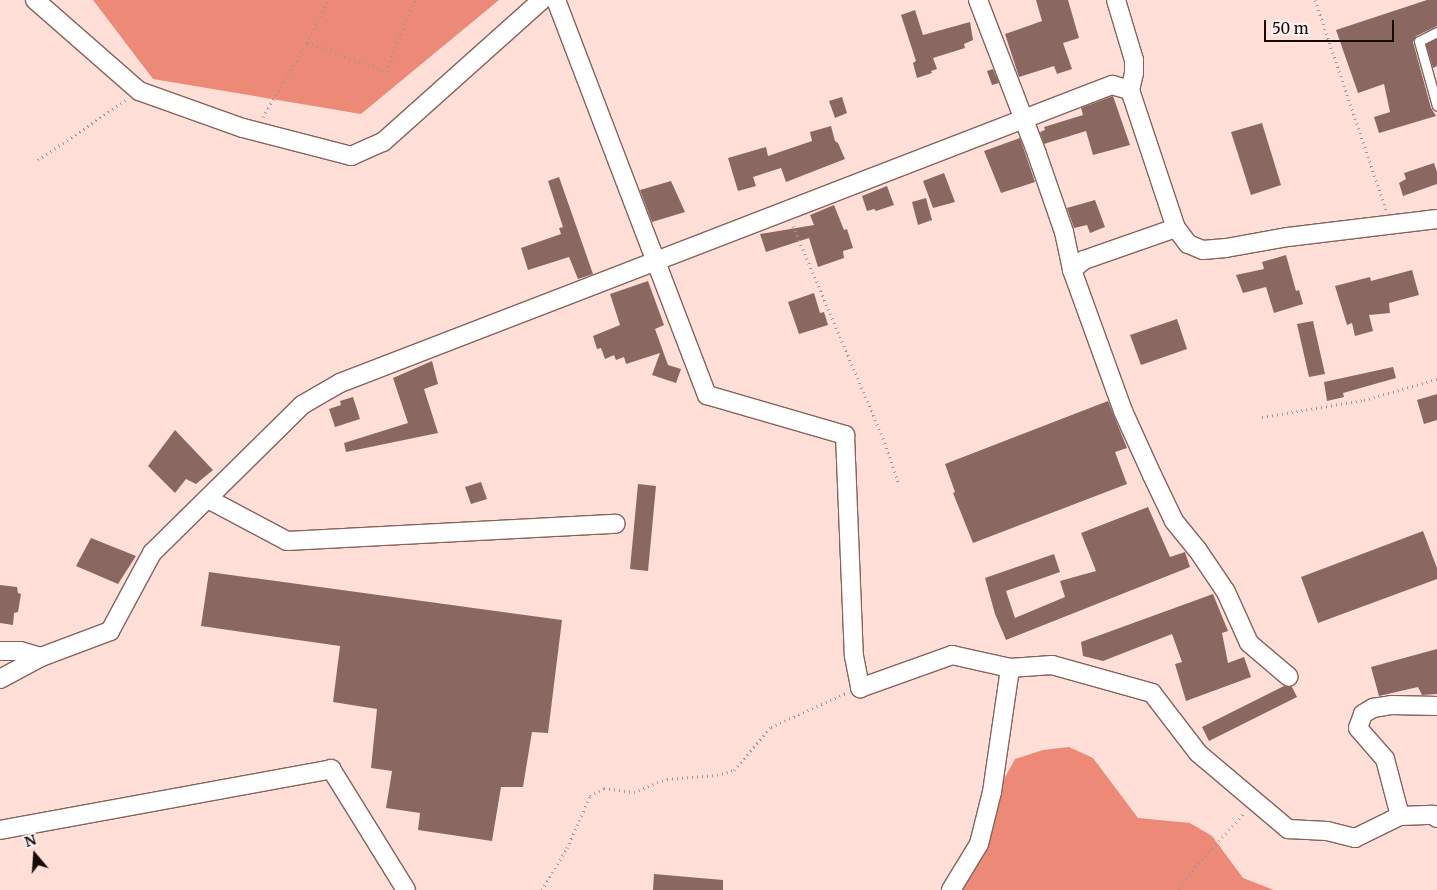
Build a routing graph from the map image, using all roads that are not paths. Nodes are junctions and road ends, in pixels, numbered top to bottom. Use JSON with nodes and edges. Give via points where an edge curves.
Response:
{"nodes":[{"id":1,"x":35,"y":0,"type":"edge"},
{"id":2,"x":542,"y":0,"type":"edge"},
{"id":3,"x":556,"y":0,"type":"edge"},
{"id":4,"x":978,"y":0,"type":"edge"},
{"id":5,"x":1116,"y":0,"type":"edge"},
{"id":6,"x":1437,"y":32,"type":"edge"},
{"id":7,"x":1130,"y":90,"type":"junction"},
{"id":8,"x":1437,"y":106,"type":"edge"},
{"id":9,"x":1024,"y":119,"type":"junction"},
{"id":10,"x":1437,"y":219,"type":"edge"},
{"id":11,"x":1176,"y":228,"type":"junction"},
{"id":12,"x":656,"y":262,"type":"junction"},
{"id":13,"x":1072,"y":270,"type":"junction"},
{"id":14,"x":208,"y":499,"type":"junction"},
{"id":15,"x":616,"y":524,"type":"dead end"},
{"id":16,"x":0,"y":651,"type":"edge"},
{"id":17,"x":41,"y":657,"type":"junction"},
{"id":18,"x":1010,"y":668,"type":"junction"},
{"id":19,"x":1289,"y":677,"type":"dead end"},
{"id":20,"x":0,"y":679,"type":"edge"},
{"id":21,"x":1437,"y":706,"type":"edge"},
{"id":22,"x":1400,"y":816,"type":"junction"},
{"id":23,"x":1437,"y":818,"type":"edge"},
{"id":24,"x":0,"y":830,"type":"edge"},
{"id":25,"x":406,"y":890,"type":"edge"},
{"id":26,"x":951,"y":890,"type":"edge"}],
"edges":[{"from":1,"to":2,"type":"street","via":[[139,91],[243,128],[351,156],[383,142]]},
{"from":3,"to":12,"type":"street"},
{"from":4,"to":9,"type":"street"},
{"from":5,"to":7,"type":"street","via":[[1134,60]]},
{"from":6,"to":8,"type":"lane","via":[[1419,41]]},
{"from":7,"to":9,"type":"street","via":[[1112,85]]},
{"from":7,"to":11,"type":"street"},
{"from":9,"to":12,"type":"street"},
{"from":9,"to":13,"type":"street","via":[[1064,232]]},
{"from":10,"to":11,"type":"street","via":[[1203,250],[1188,244]]},
{"from":11,"to":13,"type":"street","via":[[1084,260]]},
{"from":12,"to":14,"type":"street","via":[[340,383],[302,405]]},
{"from":12,"to":18,"type":"street","via":[[707,396],[845,435],[854,656],[860,688],[952,655]]},
{"from":13,"to":19,"type":"street","via":[[1124,411],[1170,513],[1226,592],[1249,643]]},
{"from":14,"to":15,"type":"street","via":[[288,541]]},
{"from":14,"to":17,"type":"street","via":[[152,553],[110,631]]},
{"from":16,"to":17,"type":"street","via":[[20,651]]},
{"from":17,"to":20,"type":"street"},
{"from":18,"to":22,"type":"street","via":[[1052,665],[1152,693],[1198,753],[1288,829],[1328,830],[1355,838]]},
{"from":18,"to":26,"type":"street","via":[[992,792],[979,844]]},
{"from":21,"to":22,"type":"street","via":[[1373,708],[1362,714],[1358,728],[1385,759]]},
{"from":22,"to":23,"type":"street","via":[[1433,815]]},
{"from":24,"to":25,"type":"street","via":[[331,768]]}]}
